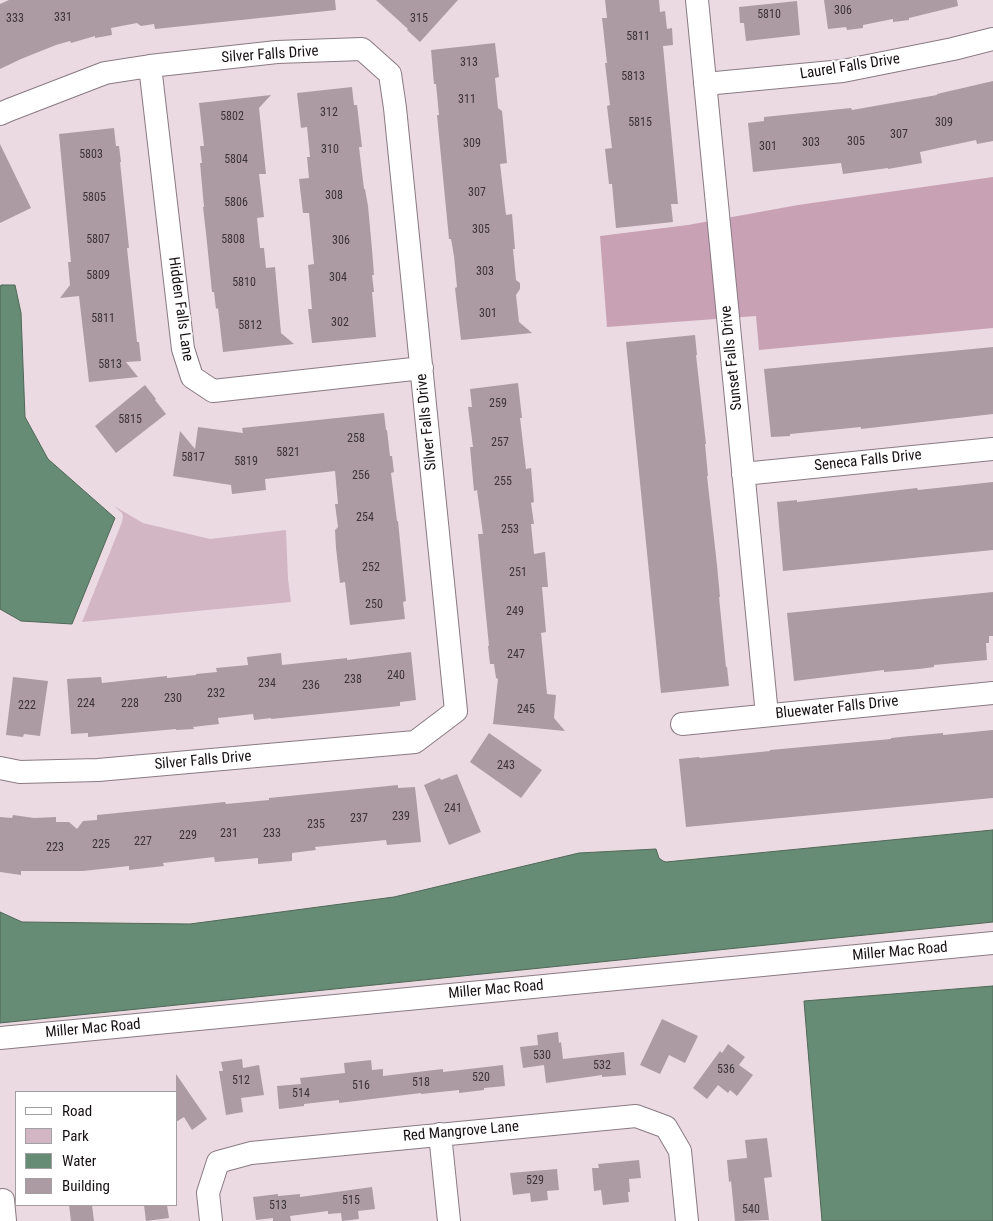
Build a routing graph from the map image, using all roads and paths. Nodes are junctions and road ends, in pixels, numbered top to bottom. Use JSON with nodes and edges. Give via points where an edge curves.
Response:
{"nodes":[{"id":1,"x":697,"y":0,"type":"edge"},
{"id":2,"x":993,"y":40,"type":"edge"},
{"id":3,"x":150,"y":66,"type":"junction"},
{"id":4,"x":705,"y":84,"type":"junction"},
{"id":5,"x":0,"y":114,"type":"edge"},
{"id":6,"x":422,"y":368,"type":"junction"},
{"id":7,"x":993,"y":449,"type":"edge"},
{"id":8,"x":743,"y":474,"type":"junction"},
{"id":9,"x":993,"y":693,"type":"edge"},
{"id":10,"x":767,"y":715,"type":"junction"},
{"id":11,"x":682,"y":724,"type":"dead end"},
{"id":12,"x":0,"y":768,"type":"edge"},
{"id":13,"x":993,"y":943,"type":"edge"},
{"id":14,"x":0,"y":1038,"type":"edge"},
{"id":15,"x":440,"y":1134,"type":"junction"},
{"id":16,"x":211,"y":1221,"type":"edge"},
{"id":17,"x":449,"y":1221,"type":"edge"},
{"id":18,"x":687,"y":1221,"type":"edge"}],
"edges":[{"from":1,"to":4,"type":"street","name":"Sunset Falls Drive"},
{"from":2,"to":4,"type":"street","name":"Laurel Falls Drive","via":[[843,71]]},
{"from":3,"to":5,"type":"street","name":"Silver Falls Drive","via":[[105,73]]},
{"from":3,"to":6,"type":"street","name":"Silver Falls Drive","via":[[277,52],[362,49],[390,74]]},
{"from":3,"to":6,"type":"street","name":"Hidden Falls Lane","via":[[183,349],[192,377],[213,391]]},
{"from":4,"to":8,"type":"street","name":"Sunset Falls Drive"},
{"from":6,"to":12,"type":"street","name":"Silver Falls Drive","via":[[456,711],[415,742],[98,770],[20,772]]},
{"from":7,"to":8,"type":"street","name":"Seneca Falls Drive"},
{"from":8,"to":10,"type":"street","name":"Sunset Falls Drive"},
{"from":9,"to":10,"type":"street","name":"Bluewater Falls Drive"},
{"from":10,"to":11,"type":"street","name":"Bluewater Falls Drive"},
{"from":13,"to":14,"type":"street","name":"Miller Mac Road"},
{"from":15,"to":16,"type":"street","name":"Red Mangrove Lane","via":[[251,1153],[218,1162],[208,1193]]},
{"from":15,"to":17,"type":"street"},
{"from":15,"to":18,"type":"street","name":"Red Mangrove Lane","via":[[636,1116],[666,1127],[680,1151]]}]}
